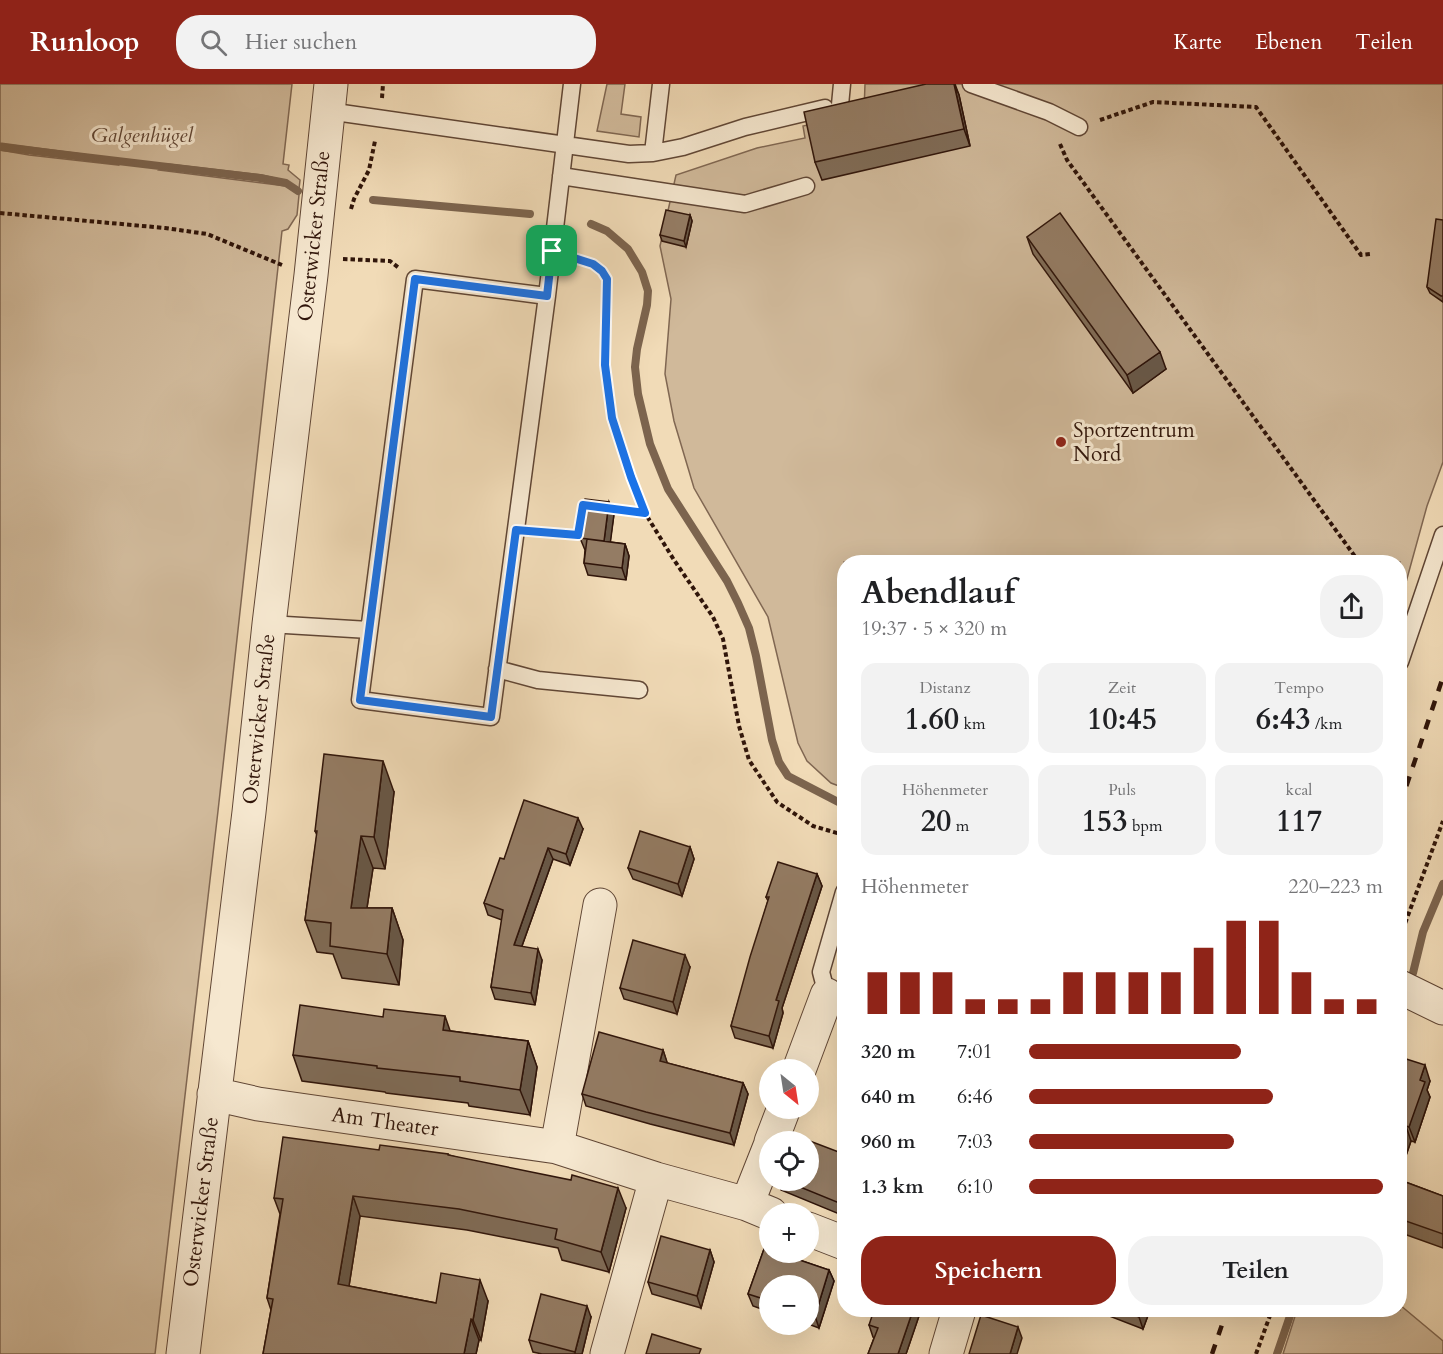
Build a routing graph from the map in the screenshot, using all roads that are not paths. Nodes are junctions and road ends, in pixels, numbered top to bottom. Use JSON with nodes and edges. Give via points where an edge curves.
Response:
{"nodes":[{"id":1,"x":572,"y":84,"type":"edge"},
{"id":2,"x":661,"y":84,"type":"edge"},
{"id":3,"x":842,"y":84,"type":"edge"},
{"id":4,"x":971,"y":84,"type":"edge"},
{"id":5,"x":330,"y":97,"type":"edge"},
{"id":6,"x":1079,"y":127,"type":"road end"},
{"id":7,"x":565,"y":145,"type":"junction"},
{"id":8,"x":653,"y":153,"type":"junction"},
{"id":9,"x":561,"y":176,"type":"junction"},
{"id":10,"x":806,"y":186,"type":"dead end"},
{"id":11,"x":547,"y":296,"type":"junction"},
{"id":12,"x":1443,"y":535,"type":"edge"},
{"id":13,"x":268,"y":624,"type":"junction"},
{"id":14,"x":369,"y":630,"type":"junction"},
{"id":15,"x":1407,"y":641,"type":"edge"},
{"id":16,"x":497,"y":669,"type":"junction"},
{"id":17,"x":639,"y":690,"type":"dead end"},
{"id":18,"x":600,"y":905,"type":"dead end"},
{"id":19,"x":837,"y":916,"type":"edge"},
{"id":20,"x":1407,"y":990,"type":"edge"},
{"id":21,"x":828,"y":995,"type":"joint"},
{"id":22,"x":1443,"y":1008,"type":"edge"},
{"id":23,"x":803,"y":1059,"type":"edge"},
{"id":24,"x":214,"y":1094,"type":"junction"},
{"id":25,"x":557,"y":1147,"type":"junction"},
{"id":26,"x":656,"y":1179,"type":"junction"},
{"id":27,"x":759,"y":1209,"type":"edge"},
{"id":28,"x":819,"y":1233,"type":"edge"},
{"id":29,"x":837,"y":1240,"type":"edge"},
{"id":30,"x":957,"y":1317,"type":"edge"},
{"id":31,"x":183,"y":1354,"type":"edge"},
{"id":32,"x":607,"y":1354,"type":"edge"},
{"id":33,"x":946,"y":1354,"type":"edge"}],
"edges":[{"from":1,"to":7,"type":"lane"},
{"from":2,"to":8,"type":"lane"},
{"from":3,"to":8,"type":"lane","via":[[846,104]]},
{"from":4,"to":6,"type":"lane"},
{"from":5,"to":7,"type":"lane"},
{"from":5,"to":13,"type":"street","name":"Osterwicker Straße"},
{"from":7,"to":8,"type":"lane","via":[[629,154]]},
{"from":7,"to":9,"type":"lane"},
{"from":9,"to":10,"type":"lane","via":[[745,204]]},
{"from":9,"to":11,"type":"lane"},
{"from":11,"to":14,"type":"lane","via":[[415,279]]},
{"from":11,"to":16,"type":"lane"},
{"from":12,"to":15,"type":"lane"},
{"from":13,"to":14,"type":"lane"},
{"from":13,"to":24,"type":"street","name":"Osterwicker Straße"},
{"from":14,"to":16,"type":"lane","via":[[360,700],[491,717]]},
{"from":16,"to":17,"type":"lane","via":[[538,680]]},
{"from":18,"to":25,"type":"street"},
{"from":19,"to":21,"type":"lane","via":[[821,972]]},
{"from":20,"to":22,"type":"street"},
{"from":21,"to":23,"type":"street"},
{"from":24,"to":25,"type":"street","name":"Am Theater","via":[[252,1103]]},
{"from":24,"to":31,"type":"street","name":"Osterwicker Straße"},
{"from":25,"to":26,"type":"street","name":"Am Theater"},
{"from":26,"to":27,"type":"street","name":"Am Theater"},
{"from":26,"to":32,"type":"street"},
{"from":28,"to":29,"type":"street"},
{"from":30,"to":33,"type":"street"}]}
